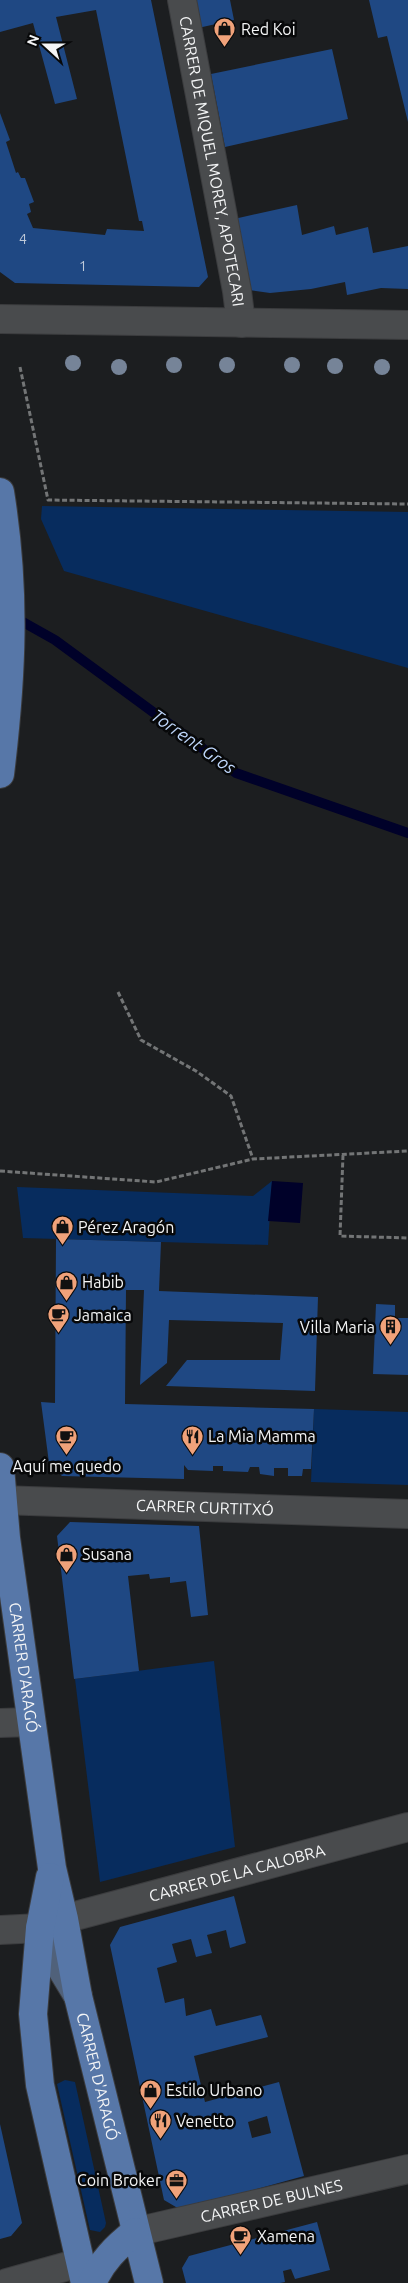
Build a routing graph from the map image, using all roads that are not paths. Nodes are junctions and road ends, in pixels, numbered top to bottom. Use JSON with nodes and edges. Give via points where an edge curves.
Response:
{"nodes":[{"id":1,"x":182,"y":0,"type":"edge"},
{"id":2,"x":0,"y":319,"type":"edge"},
{"id":3,"x":241,"y":323,"type":"junction"},
{"id":4,"x":408,"y":325,"type":"edge"},
{"id":5,"x":0,"y":492,"type":"edge"},
{"id":6,"x":0,"y":774,"type":"edge"},
{"id":7,"x":0,"y":1467,"type":"edge"},
{"id":8,"x":1,"y":1500,"type":"edge"},
{"id":9,"x":408,"y":1514,"type":"edge"},
{"id":10,"x":31,"y":1722,"type":"junction"},
{"id":11,"x":0,"y":1723,"type":"edge"},
{"id":12,"x":408,"y":1827,"type":"edge"},
{"id":13,"x":52,"y":1924,"type":"junction"},
{"id":14,"x":0,"y":1930,"type":"edge"},
{"id":15,"x":78,"y":1996,"type":"joint"},
{"id":16,"x":408,"y":2169,"type":"edge"},
{"id":17,"x":135,"y":2232,"type":"junction"},
{"id":18,"x":85,"y":2276,"type":"edge"},
{"id":19,"x":7,"y":2283,"type":"edge"},
{"id":20,"x":149,"y":2283,"type":"edge"}],
"edges":[{"from":1,"to":3,"type":"street","name":"CARRER DE MIQUEL MOREY, APOTECARI"},
{"from":2,"to":3,"type":"street"},
{"from":3,"to":4,"type":"street"},
{"from":5,"to":6,"type":"main road","via":[[12,600],[12,659]]},
{"from":7,"to":8,"type":"main road","name":"CARRER D'ARAGÓ"},
{"from":8,"to":9,"type":"street","name":"CARRER CURTITXÓ"},
{"from":8,"to":10,"type":"main road","name":"CARRER D'ARAGÓ"},
{"from":10,"to":11,"type":"street"},
{"from":10,"to":13,"type":"main road","name":"CARRER D'ARAGÓ","via":[[52,1868]]},
{"from":12,"to":13,"type":"street","name":"CARRER DE LA CALOBRA"},
{"from":13,"to":14,"type":"street","name":"CARRER DE LA CALOBRA"},
{"from":13,"to":15,"type":"street","via":[[55,1958]]},
{"from":13,"to":18,"type":"main road","name":"CARRER D'ARAGÓ","via":[[33,2014],[40,2085]]},
{"from":15,"to":17,"type":"main road","name":"CARRER D'ARAGÓ"},
{"from":16,"to":17,"type":"street","name":"CARRER DE BULNES"},
{"from":17,"to":18,"type":"main road"},
{"from":17,"to":20,"type":"main road","name":"CARRER D'ARAGÓ"},
{"from":18,"to":19,"type":"street"}]}
